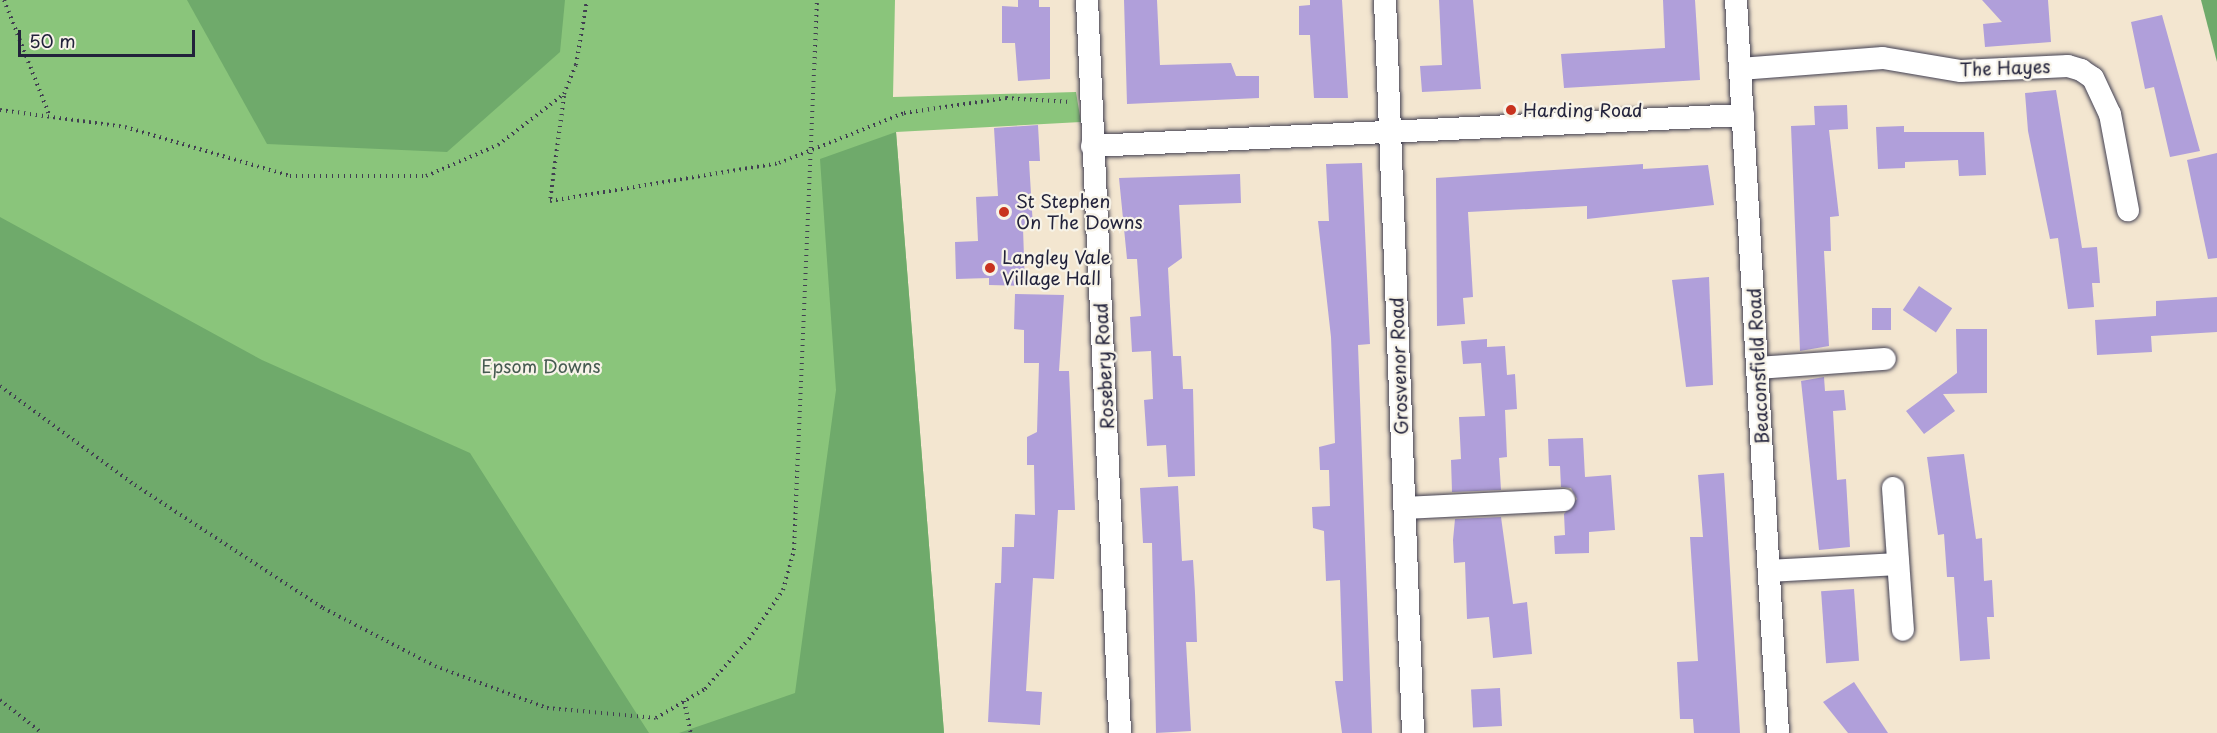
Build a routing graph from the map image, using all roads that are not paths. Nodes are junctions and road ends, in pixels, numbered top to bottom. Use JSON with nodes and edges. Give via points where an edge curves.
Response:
{"nodes":[{"id":1,"x":1087,"y":0,"type":"edge"},
{"id":2,"x":1385,"y":0,"type":"edge"},
{"id":3,"x":1736,"y":0,"type":"edge"},
{"id":4,"x":1740,"y":69,"type":"junction"},
{"id":5,"x":1743,"y":115,"type":"junction"},
{"id":6,"x":1390,"y":134,"type":"junction"},
{"id":7,"x":1092,"y":146,"type":"junction"},
{"id":8,"x":2128,"y":210,"type":"dead end"},
{"id":9,"x":1885,"y":359,"type":"dead end"},
{"id":10,"x":1758,"y":368,"type":"junction"},
{"id":11,"x":1893,"y":488,"type":"dead end"},
{"id":12,"x":1564,"y":500,"type":"dead end"},
{"id":13,"x":1405,"y":508,"type":"junction"},
{"id":14,"x":1897,"y":564,"type":"junction"},
{"id":15,"x":1769,"y":571,"type":"junction"},
{"id":16,"x":1903,"y":630,"type":"dead end"},
{"id":17,"x":1120,"y":733,"type":"edge"},
{"id":18,"x":1413,"y":733,"type":"edge"},
{"id":19,"x":1778,"y":733,"type":"edge"}],
"edges":[{"from":1,"to":7,"type":"street","name":"Rosebery Road"},
{"from":2,"to":6,"type":"street","name":"Grosvenor Road"},
{"from":3,"to":4,"type":"street","name":"Beaconsfield Road"},
{"from":4,"to":5,"type":"street","name":"Beaconsfield Road"},
{"from":4,"to":8,"type":"street","name":"The Hayes","via":[[1883,58],[1961,71],[2068,66],[2081,70],[2093,78],[2110,114]]},
{"from":5,"to":6,"type":"street"},
{"from":5,"to":10,"type":"street","name":"Beaconsfield Road"},
{"from":6,"to":7,"type":"street"},
{"from":6,"to":13,"type":"street","name":"Grosvenor Road"},
{"from":7,"to":17,"type":"street","name":"Rosebery Road"},
{"from":9,"to":10,"type":"street"},
{"from":10,"to":15,"type":"street","name":"Beaconsfield Road"},
{"from":11,"to":14,"type":"street"},
{"from":12,"to":13,"type":"street"},
{"from":13,"to":18,"type":"street","name":"Grosvenor Road"},
{"from":14,"to":15,"type":"street"},
{"from":14,"to":16,"type":"street"},
{"from":15,"to":19,"type":"street","name":"Beaconsfield Road"}]}
